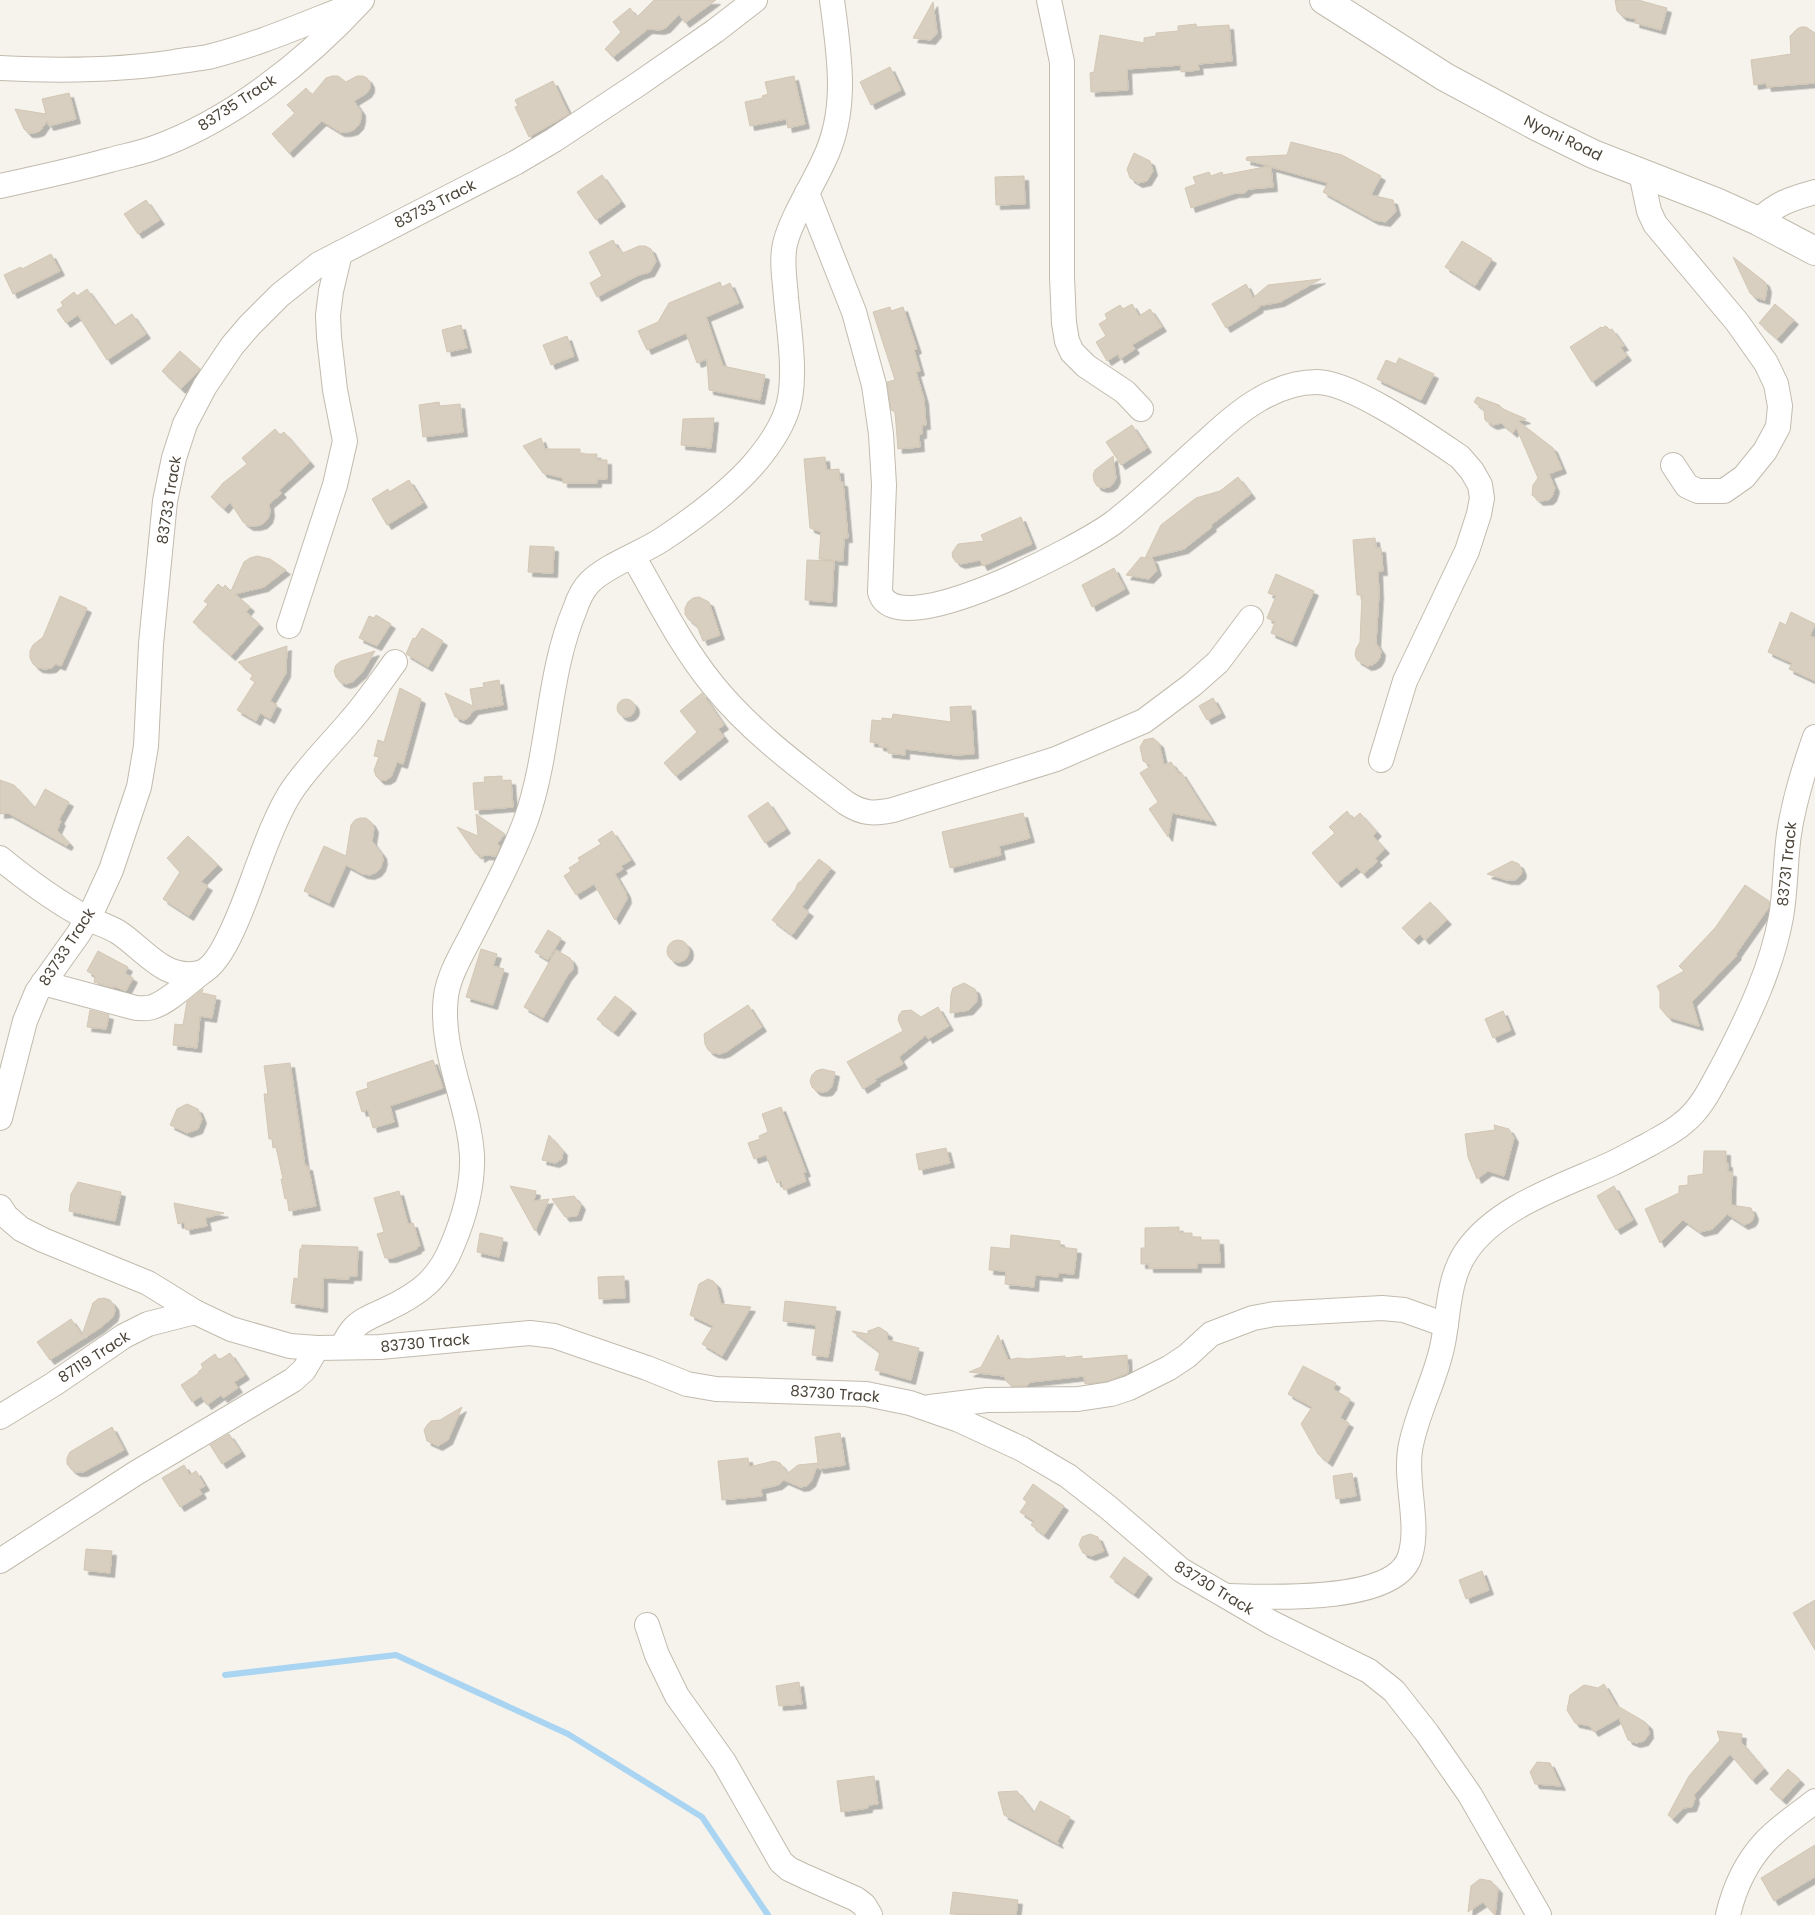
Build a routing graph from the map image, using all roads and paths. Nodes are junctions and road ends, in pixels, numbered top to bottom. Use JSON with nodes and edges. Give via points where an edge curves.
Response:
{"nodes":[{"id":1,"x":755,"y":0,"type":"edge"},
{"id":2,"x":832,"y":0,"type":"edge"},
{"id":3,"x":1049,"y":0,"type":"edge"},
{"id":4,"x":1324,"y":0,"type":"edge"},
{"id":5,"x":362,"y":1,"type":"edge"},
{"id":6,"x":0,"y":68,"type":"edge"},
{"id":7,"x":1641,"y":173,"type":"junction"},
{"id":8,"x":0,"y":186,"type":"edge"},
{"id":9,"x":1815,"y":192,"type":"edge"},
{"id":10,"x":807,"y":193,"type":"junction"},
{"id":11,"x":1758,"y":221,"type":"junction"},
{"id":12,"x":1815,"y":252,"type":"edge"},
{"id":13,"x":340,"y":253,"type":"junction"},
{"id":14,"x":1141,"y":409,"type":"dead end"},
{"id":15,"x":1674,"y":465,"type":"dead end"},
{"id":16,"x":633,"y":556,"type":"junction"},
{"id":17,"x":1251,"y":618,"type":"dead end"},
{"id":18,"x":289,"y":626,"type":"dead end"},
{"id":19,"x":395,"y":662,"type":"dead end"},
{"id":20,"x":1815,"y":737,"type":"edge"},
{"id":21,"x":1381,"y":760,"type":"dead end"},
{"id":22,"x":0,"y":858,"type":"edge"},
{"id":23,"x":88,"y":918,"type":"junction"},
{"id":24,"x":201,"y":973,"type":"junction"},
{"id":25,"x":43,"y":983,"type":"junction"},
{"id":26,"x":0,"y":1118,"type":"edge"},
{"id":27,"x":0,"y":1207,"type":"edge"},
{"id":28,"x":195,"y":1312,"type":"junction"},
{"id":29,"x":1446,"y":1325,"type":"junction"},
{"id":30,"x":342,"y":1347,"type":"junction"},
{"id":31,"x":317,"y":1348,"type":"junction"},
{"id":32,"x":923,"y":1408,"type":"junction"},
{"id":33,"x":0,"y":1417,"type":"edge"},
{"id":34,"x":0,"y":1561,"type":"edge"},
{"id":35,"x":1225,"y":1596,"type":"junction"},
{"id":36,"x":647,"y":1625,"type":"dead end"},
{"id":37,"x":1815,"y":1801,"type":"edge"},
{"id":38,"x":870,"y":1915,"type":"edge"},
{"id":39,"x":1539,"y":1915,"type":"edge"},
{"id":40,"x":1728,"y":1915,"type":"edge"}],
"edges":[{"from":1,"to":13,"type":"street","name":"83733 Track","via":[[684,53],[554,140]]},
{"from":2,"to":10,"type":"street","via":[[839,61],[838,120],[825,159]]},
{"from":3,"to":14,"type":"street","via":[[1062,62],[1062,277],[1067,341],[1072,352],[1086,366],[1121,388]]},
{"from":4,"to":7,"type":"street","name":"Nyoni Road","via":[[1453,81],[1593,154]]},
{"from":5,"to":6,"type":"street","via":[[208,57],[100,70]]},
{"from":5,"to":8,"type":"street","name":"83735 Track","via":[[313,48],[265,86],[197,130],[154,148]]},
{"from":7,"to":11,"type":"street","name":"Nyoni Road"},
{"from":7,"to":15,"type":"street","via":[[1648,211],[1655,224],[1737,322],[1766,363],[1776,384],[1780,406],[1778,427],[1765,451],[1744,477],[1724,491],[1708,492],[1688,486]]},
{"from":9,"to":11,"type":"street","via":[[1784,201]]},
{"from":10,"to":16,"type":"street","via":[[784,248],[792,377],[785,416],[765,450],[732,485],[662,539]]},
{"from":10,"to":21,"type":"street","via":[[854,312],[874,385],[884,485],[880,592],[887,604],[926,607],[968,596],[1075,546],[1114,522],[1232,419],[1260,399],[1284,388],[1319,382],[1353,391],[1460,457],[1480,485],[1480,514],[1467,552],[1405,682]]},
{"from":11,"to":12,"type":"street","name":"Nyoni Road"},
{"from":13,"to":18,"type":"street","via":[[331,291],[329,337],[345,441],[335,486]]},
{"from":13,"to":23,"type":"street","name":"83733 Track","via":[[301,278],[248,326],[205,386],[186,424],[174,458],[165,501],[151,644],[146,746],[139,787],[111,870]]},
{"from":16,"to":17,"type":"street","via":[[683,641],[733,708],[756,731],[846,803],[866,813],[893,810],[1056,759],[1144,721],[1218,662]]},
{"from":16,"to":30,"type":"street","via":[[592,580],[574,609],[525,823],[446,992],[444,1019],[450,1060],[472,1154],[471,1184],[462,1219],[439,1271],[428,1283],[408,1299],[354,1328]]},
{"from":19,"to":24,"type":"street","via":[[354,718],[290,793],[260,858],[228,941],[210,967]]},
{"from":20,"to":29,"type":"street","name":"83731 Track","via":[[1794,804],[1780,919],[1758,992],[1715,1080],[1686,1122],[1671,1132],[1522,1205],[1477,1238],[1456,1274]]},
{"from":22,"to":23,"type":"street","via":[[35,886]]},
{"from":23,"to":24,"type":"street","via":[[117,931],[168,970],[182,974]]},
{"from":23,"to":25,"type":"street","name":"83733 Track"},
{"from":24,"to":25,"type":"street","via":[[163,1002],[145,1008]]},
{"from":25,"to":26,"type":"street","name":"83733 Track","via":[[25,1021]]},
{"from":27,"to":28,"type":"street","name":"83730 Track","via":[[21,1228],[42,1240],[148,1283]]},
{"from":28,"to":31,"type":"street","name":"83730 Track","via":[[231,1329],[290,1346]]},
{"from":28,"to":33,"type":"street","name":"87119 Track","via":[[148,1324],[124,1336]]},
{"from":29,"to":32,"type":"street","via":[[1404,1310],[1382,1308],[1275,1314],[1253,1318],[1211,1334],[1169,1368],[1111,1394],[1078,1399],[987,1400]]},
{"from":29,"to":35,"type":"street","name":"83731 Track","via":[[1440,1360],[1410,1451],[1413,1538],[1410,1557],[1404,1568],[1382,1582],[1358,1590],[1294,1598]]},
{"from":30,"to":31,"type":"street","name":"83730 Track"},
{"from":30,"to":32,"type":"street","name":"83730 Track","via":[[380,1347],[530,1333],[554,1336],[687,1384],[716,1389],[866,1394]]},
{"from":31,"to":34,"type":"street","via":[[304,1370],[293,1380],[136,1473]]},
{"from":32,"to":35,"type":"street","name":"83730 Track","via":[[959,1420],[1022,1449],[1068,1476],[1180,1570]]},
{"from":35,"to":39,"type":"street","name":"83730 Track","via":[[1369,1671],[1394,1691],[1470,1795]]},
{"from":36,"to":38,"type":"street","via":[[677,1696],[724,1762],[781,1862],[789,1869],[856,1899]]},
{"from":37,"to":40,"type":"street","via":[[1765,1842],[1747,1866],[1732,1897]]}]}
